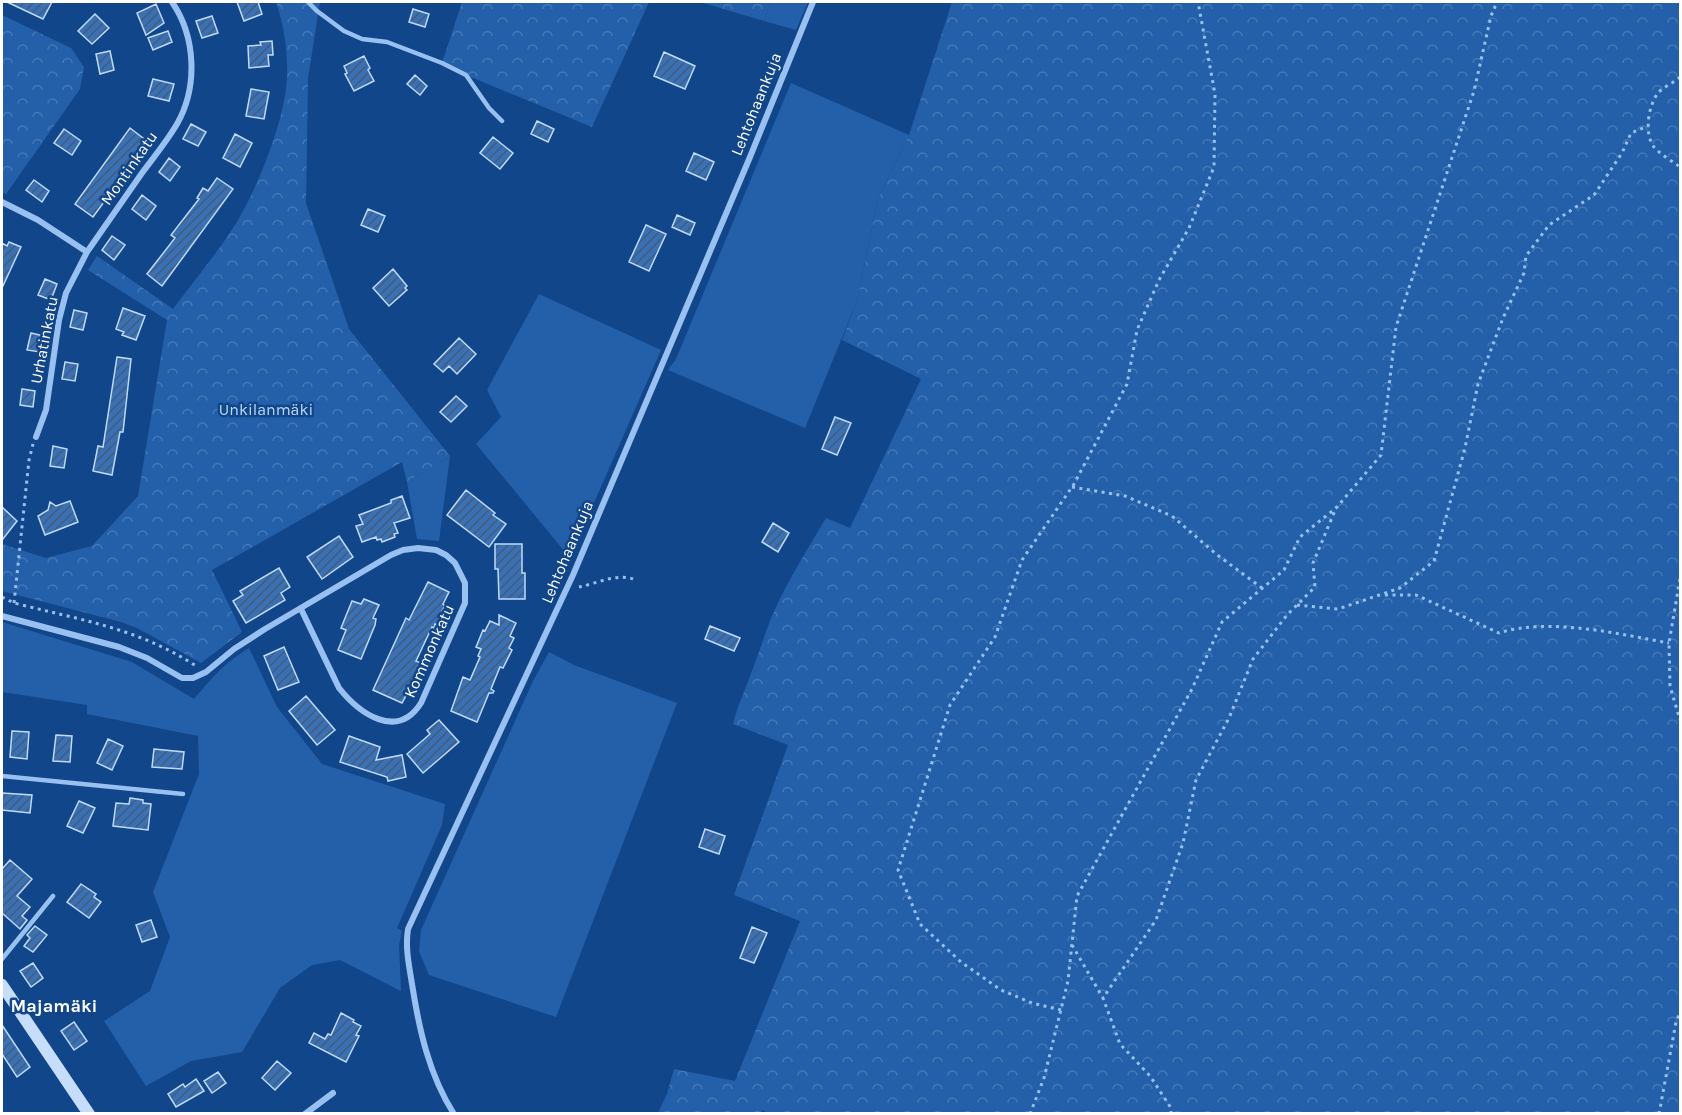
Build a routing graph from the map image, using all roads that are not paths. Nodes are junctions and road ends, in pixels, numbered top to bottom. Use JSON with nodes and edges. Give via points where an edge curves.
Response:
{"nodes":[{"id":1,"x":172,"y":2,"type":"edge"},
{"id":2,"x":308,"y":2,"type":"edge"},
{"id":3,"x":813,"y":2,"type":"edge"},
{"id":4,"x":502,"y":121,"type":"dead end"},
{"id":5,"x":2,"y":202,"type":"edge"},
{"id":6,"x":87,"y":252,"type":"junction"},
{"id":7,"x":36,"y":437,"type":"road end"},
{"id":8,"x":301,"y":609,"type":"junction"},
{"id":9,"x":2,"y":616,"type":"edge"},
{"id":10,"x":2,"y":776,"type":"edge"},
{"id":11,"x":183,"y":794,"type":"dead end"},
{"id":12,"x":53,"y":896,"type":"dead end"},
{"id":13,"x":2,"y":959,"type":"edge"},
{"id":14,"x":2,"y":985,"type":"edge"},
{"id":15,"x":333,"y":1093,"type":"dead end"},
{"id":16,"x":89,"y":1113,"type":"edge"},
{"id":17,"x":305,"y":1113,"type":"edge"},
{"id":18,"x":454,"y":1113,"type":"edge"}],
"edges":[{"from":1,"to":6,"type":"street","name":"Montinkatu","via":[[184,24],[191,52],[187,100],[177,124]]},
{"from":2,"to":4,"type":"lane","via":[[344,31],[362,39],[387,42],[466,75]]},
{"from":3,"to":18,"type":"street","name":"Lehtohaankuja","via":[[567,587],[408,929],[406,944],[417,1017],[437,1082]]},
{"from":5,"to":6,"type":"street","via":[[23,210]]},
{"from":6,"to":7,"type":"street","name":"Urhatinkatu","via":[[61,311],[45,410]]},
{"from":8,"to":8,"type":"street","name":"Kommonkatu","via":[[403,550],[427,548],[446,555],[465,583],[465,603],[421,703],[409,717],[394,722],[364,713],[346,697]]},
{"from":8,"to":9,"type":"street","name":"Kommonkatu","via":[[193,678],[182,678],[119,646]]},
{"from":10,"to":11,"type":"lane"},
{"from":12,"to":13,"type":"lane"},
{"from":14,"to":16,"type":"street"},
{"from":15,"to":17,"type":"street"}]}
